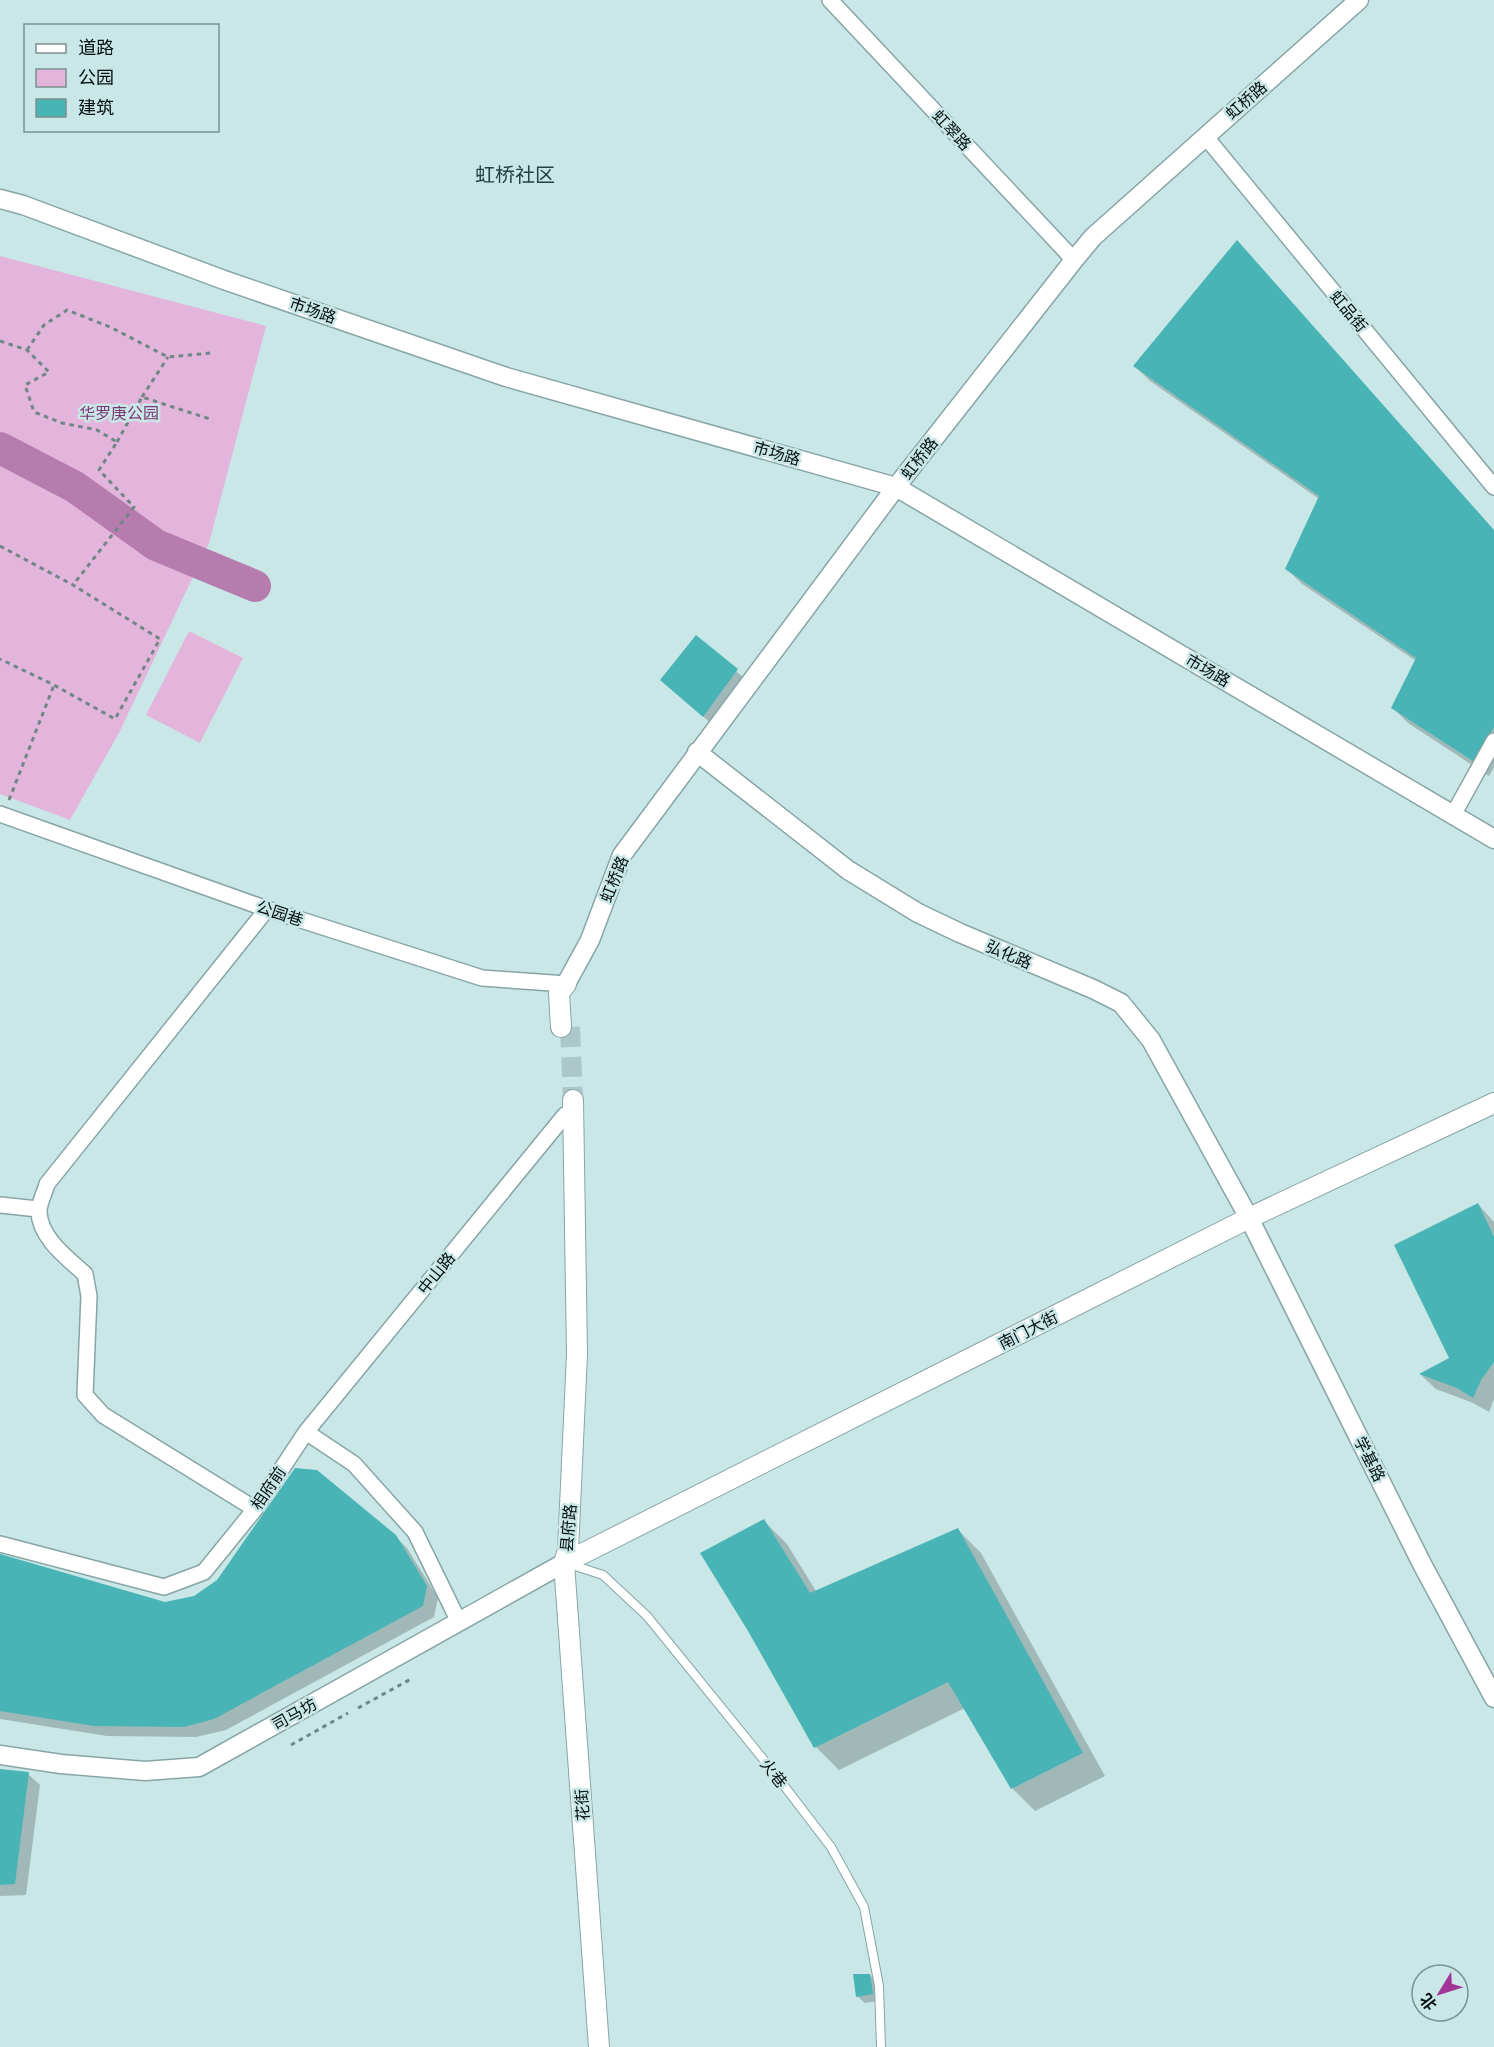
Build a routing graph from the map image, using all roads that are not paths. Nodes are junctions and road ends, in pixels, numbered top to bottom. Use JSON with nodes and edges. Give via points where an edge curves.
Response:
{"nodes":[{"id":1,"x":830,"y":0,"type":"edge"},
{"id":2,"x":1359,"y":0,"type":"edge"},
{"id":3,"x":1205,"y":136,"type":"junction"},
{"id":4,"x":0,"y":199,"type":"edge"},
{"id":5,"x":1074,"y":260,"type":"junction"},
{"id":6,"x":1494,"y":486,"type":"edge"},
{"id":7,"x":896,"y":487,"type":"junction"},
{"id":8,"x":1494,"y":741,"type":"edge"},
{"id":9,"x":697,"y":752,"type":"junction"},
{"id":10,"x":1,"y":814,"type":"edge"},
{"id":11,"x":1454,"y":815,"type":"junction"},
{"id":12,"x":1494,"y":839,"type":"edge"},
{"id":13,"x":267,"y":909,"type":"junction"},
{"id":14,"x":566,"y":984,"type":"junction"},
{"id":15,"x":565,"y":1027,"type":"tunnel mouth"},
{"id":16,"x":1494,"y":1103,"type":"edge"},
{"id":17,"x":567,"y":1104,"type":"joint"},
{"id":18,"x":0,"y":1206,"type":"edge"},
{"id":19,"x":38,"y":1209,"type":"junction"},
{"id":20,"x":1249,"y":1218,"type":"junction"},
{"id":21,"x":306,"y":1432,"type":"junction"},
{"id":22,"x":255,"y":1509,"type":"junction"},
{"id":23,"x":0,"y":1544,"type":"edge"},
{"id":24,"x":564,"y":1563,"type":"junction"},
{"id":25,"x":459,"y":1622,"type":"junction"},
{"id":26,"x":1494,"y":1698,"type":"edge"},
{"id":27,"x":0,"y":1755,"type":"edge"},
{"id":28,"x":599,"y":2047,"type":"edge"},
{"id":29,"x":881,"y":2047,"type":"edge"}],
"edges":[{"from":1,"to":5,"type":"street","name":"虹翠路"},
{"from":2,"to":3,"type":"street","name":"虹桥路"},
{"from":3,"to":5,"type":"street","name":"虹桥路","via":[[1093,237]]},
{"from":3,"to":6,"type":"street","name":"虹品街"},
{"from":4,"to":7,"type":"street","name":"市场路","via":[[506,377]]},
{"from":5,"to":7,"type":"street","name":"虹桥路"},
{"from":7,"to":9,"type":"street","name":"虹桥路"},
{"from":7,"to":11,"type":"street","name":"市场路"},
{"from":8,"to":11,"type":"street"},
{"from":9,"to":14,"type":"street","name":"虹桥路","via":[[622,855],[590,940]]},
{"from":9,"to":20,"type":"street","name":"弘化路","via":[[849,870],[918,913],[1121,1003],[1151,1040]]},
{"from":10,"to":13,"type":"street","name":"公园巷"},
{"from":11,"to":12,"type":"street","name":"市场路"},
{"from":13,"to":14,"type":"street","name":"公园巷","via":[[482,978]]},
{"from":13,"to":19,"type":"street","via":[[47,1184]]},
{"from":14,"to":15,"type":"main road","via":[[569,995]]},
{"from":16,"to":20,"type":"main road","name":"南门大街"},
{"from":17,"to":21,"type":"street","name":"中山路"},
{"from":17,"to":24,"type":"main road","name":"县府路","via":[[577,1354],[568,1550]]},
{"from":18,"to":19,"type":"street"},
{"from":19,"to":22,"type":"street","via":[[42,1227],[64,1256],[85,1274],[89,1296],[85,1395],[103,1415]]},
{"from":20,"to":24,"type":"main road","name":"南门大街"},
{"from":20,"to":26,"type":"street","name":"学基路","via":[[1422,1564]]},
{"from":21,"to":22,"type":"street","name":"相府前"},
{"from":21,"to":25,"type":"street","via":[[354,1464],[415,1532]]},
{"from":22,"to":23,"type":"street","name":"相府前","via":[[204,1572],[164,1587]]},
{"from":24,"to":25,"type":"street","name":"司马坊"},
{"from":24,"to":28,"type":"main road","name":"花街"},
{"from":24,"to":29,"type":"lane","name":"火巷","via":[[603,1575],[647,1616],[831,1847],[864,1906],[879,1986]]},
{"from":25,"to":27,"type":"street","name":"司马坊","via":[[200,1767],[145,1771]]}]}
